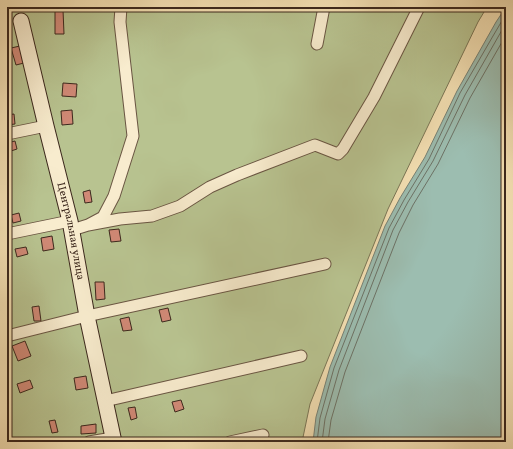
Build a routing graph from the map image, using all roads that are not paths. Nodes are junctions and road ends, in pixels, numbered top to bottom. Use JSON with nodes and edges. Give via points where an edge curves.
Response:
{"nodes":[{"id":1,"x":121,"y":7,"type":"edge"},
{"id":2,"x":324,"y":7,"type":"edge"},
{"id":3,"x":420,"y":7,"type":"edge"},
{"id":4,"x":21,"y":21,"type":"dead end"},
{"id":5,"x":317,"y":44,"type":"dead end"},
{"id":6,"x":46,"y":126,"type":"junction"},
{"id":7,"x":7,"y":134,"type":"edge"},
{"id":8,"x":88,"y":225,"type":"junction"},
{"id":9,"x":71,"y":226,"type":"junction"},
{"id":10,"x":7,"y":234,"type":"edge"},
{"id":11,"x":325,"y":264,"type":"dead end"},
{"id":12,"x":87,"y":316,"type":"junction"},
{"id":13,"x":7,"y":336,"type":"edge"},
{"id":14,"x":301,"y":356,"type":"dead end"},
{"id":15,"x":105,"y":401,"type":"junction"},
{"id":16,"x":263,"y":435,"type":"dead end"},
{"id":17,"x":113,"y":440,"type":"edge"},
{"id":18,"x":90,"y":442,"type":"edge"},
{"id":19,"x":230,"y":442,"type":"edge"}],
"edges":[{"from":1,"to":8,"type":"street","via":[[120,22],[133,136],[114,196],[103,216]]},
{"from":2,"to":5,"type":"street"},
{"from":3,"to":8,"type":"street","via":[[374,97],[338,154],[314,145],[237,175],[210,187],[180,206],[152,216]]},
{"from":4,"to":6,"type":"street","name":"Центральная улица"},
{"from":6,"to":7,"type":"street"},
{"from":6,"to":9,"type":"street","name":"Центральная улица"},
{"from":8,"to":9,"type":"street"},
{"from":9,"to":10,"type":"street"},
{"from":9,"to":12,"type":"street","name":"Центральная улица"},
{"from":11,"to":12,"type":"street"},
{"from":12,"to":13,"type":"street"},
{"from":12,"to":15,"type":"street","name":"Центральная улица"},
{"from":14,"to":15,"type":"street"},
{"from":15,"to":17,"type":"street","name":"Центральная улица"},
{"from":16,"to":19,"type":"street"},
{"from":17,"to":18,"type":"street"}]}
